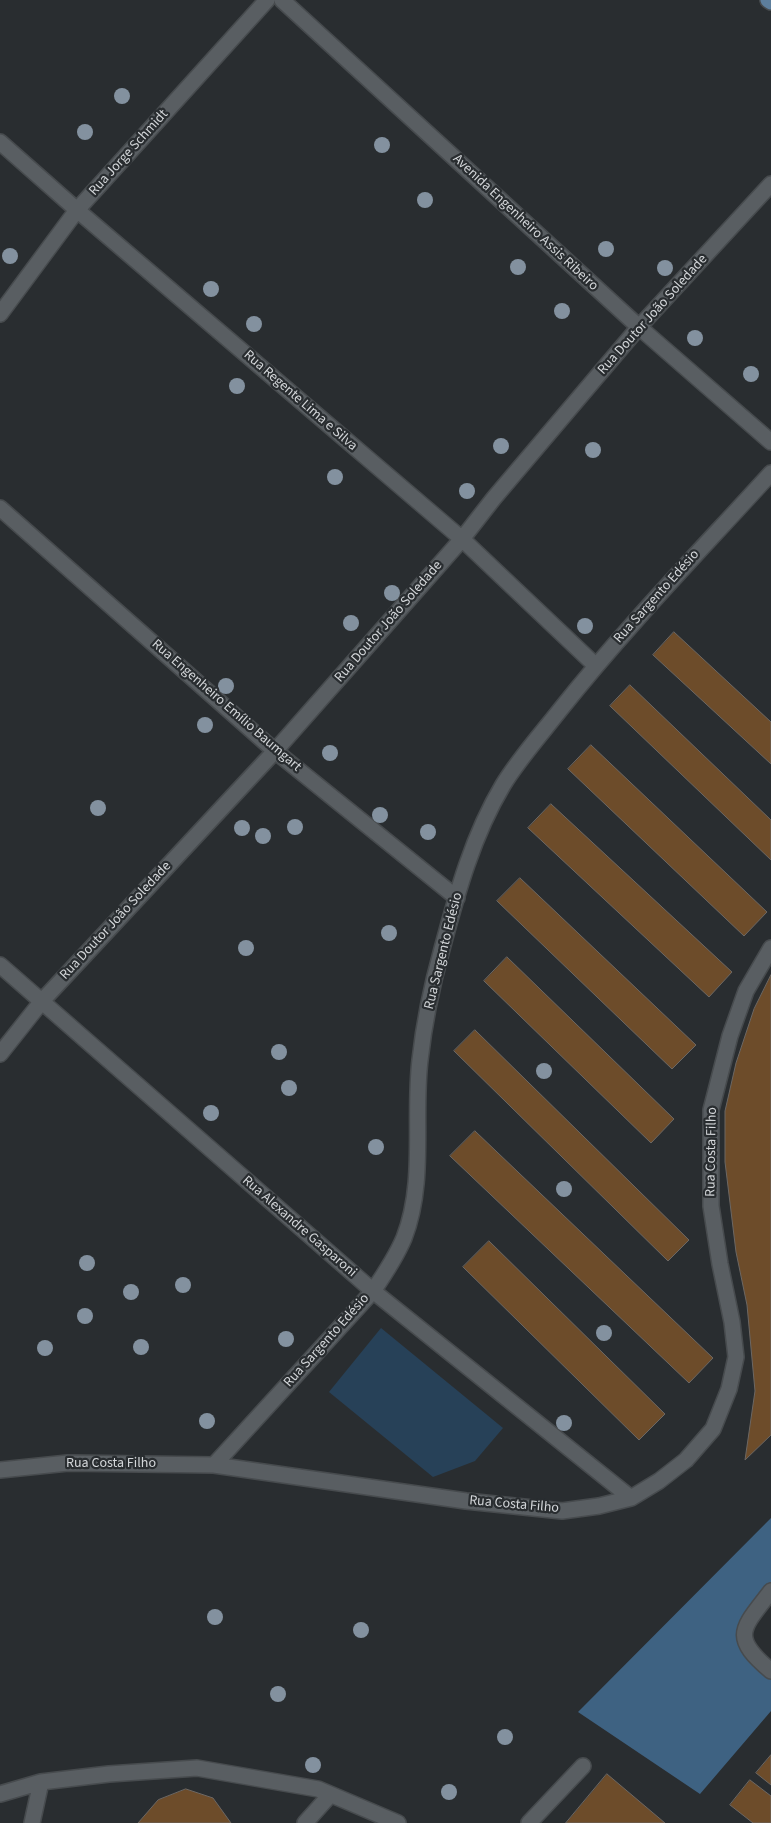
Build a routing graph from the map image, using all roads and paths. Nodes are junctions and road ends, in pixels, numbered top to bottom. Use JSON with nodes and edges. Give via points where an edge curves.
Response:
{"nodes":[{"id":1,"x":267,"y":0,"type":"edge"},
{"id":2,"x":282,"y":0,"type":"edge"},
{"id":3,"x":0,"y":142,"type":"edge"},
{"id":4,"x":771,"y":184,"type":"edge"},
{"id":5,"x":77,"y":210,"type":"junction"},
{"id":6,"x":0,"y":314,"type":"edge"},
{"id":7,"x":639,"y":327,"type":"junction"},
{"id":8,"x":771,"y":442,"type":"edge"},
{"id":9,"x":771,"y":473,"type":"edge"},
{"id":10,"x":0,"y":508,"type":"edge"},
{"id":11,"x":462,"y":538,"type":"junction"},
{"id":12,"x":595,"y":665,"type":"junction"},
{"id":13,"x":275,"y":751,"type":"junction"},
{"id":14,"x":456,"y":898,"type":"junction"},
{"id":15,"x":771,"y":948,"type":"edge"},
{"id":16,"x":0,"y":965,"type":"edge"},
{"id":17,"x":42,"y":1001,"type":"junction"},
{"id":18,"x":0,"y":1054,"type":"edge"},
{"id":19,"x":373,"y":1291,"type":"junction"},
{"id":20,"x":214,"y":1465,"type":"junction"},
{"id":21,"x":0,"y":1470,"type":"edge"},
{"id":22,"x":631,"y":1498,"type":"junction"},
{"id":23,"x":771,"y":1591,"type":"edge"},
{"id":24,"x":771,"y":1671,"type":"edge"},
{"id":25,"x":583,"y":1766,"type":"dead end"},
{"id":26,"x":41,"y":1782,"type":"junction"},
{"id":27,"x":0,"y":1794,"type":"edge"},
{"id":28,"x":330,"y":1795,"type":"junction"},
{"id":29,"x":32,"y":1823,"type":"edge"},
{"id":30,"x":305,"y":1823,"type":"edge"},
{"id":31,"x":398,"y":1823,"type":"edge"},
{"id":32,"x":529,"y":1823,"type":"edge"}],
"edges":[{"from":1,"to":5,"type":"street","name":"Rua Jorge Schmidt"},
{"from":2,"to":7,"type":"street","name":"Avenida Engenheiro Assis Ribeiro"},
{"from":3,"to":5,"type":"street","name":"Rua Regente Lima e Silva"},
{"from":4,"to":7,"type":"street","name":"Rua Doutor João Soledade"},
{"from":5,"to":6,"type":"street","name":"Rua Jorge Schmidt"},
{"from":5,"to":11,"type":"street","name":"Rua Regente Lima e Silva"},
{"from":7,"to":8,"type":"street","name":"Avenida Engenheiro Assis Ribeiro"},
{"from":7,"to":11,"type":"street","name":"Rua Doutor João Soledade"},
{"from":9,"to":12,"type":"street","name":"Rua Sargento Edésio"},
{"from":10,"to":13,"type":"street","name":"Rua Engenheiro Emílio Baumgart"},
{"from":11,"to":12,"type":"street","name":"Rua Regente Lima e Silva"},
{"from":11,"to":13,"type":"street","name":"Rua Doutor João Soledade"},
{"from":12,"to":14,"type":"street","name":"Rua Sargento Edésio","via":[[503,784],[472,849]]},
{"from":13,"to":14,"type":"street","name":"Rua Engenheiro Emílio Baumgart"},
{"from":13,"to":17,"type":"street","name":"Rua Doutor João Soledade"},
{"from":14,"to":19,"type":"street","name":"Rua Sargento Edésio","via":[[430,996],[420,1060],[412,1207],[403,1240]]},
{"from":15,"to":22,"type":"street","name":"Rua Costa Filho","via":[[746,991],[730,1036],[711,1110],[711,1206],[736,1356],[729,1389],[714,1429],[686,1460]]},
{"from":16,"to":17,"type":"street","name":"Rua Alexandre Gasparoni"},
{"from":17,"to":18,"type":"street","name":"Rua Doutor João Soledade"},
{"from":17,"to":19,"type":"street","name":"Rua Alexandre Gasparoni"},
{"from":19,"to":20,"type":"street","name":"Rua Sargento Edésio"},
{"from":19,"to":22,"type":"street","name":"Rua Alexandre Gasparoni"},
{"from":20,"to":21,"type":"street","name":"Rua Costa Filho","via":[[68,1463]]},
{"from":20,"to":22,"type":"street","name":"Rua Costa Filho","via":[[457,1500],[562,1511]]},
{"from":23,"to":24,"type":"street","via":[[746,1624],[744,1637],[749,1650]]},
{"from":25,"to":32,"type":"street"},
{"from":26,"to":27,"type":"street"},
{"from":26,"to":28,"type":"street","via":[[197,1768],[318,1790]]},
{"from":26,"to":29,"type":"street"},
{"from":28,"to":30,"type":"street"},
{"from":28,"to":31,"type":"street"}]}
